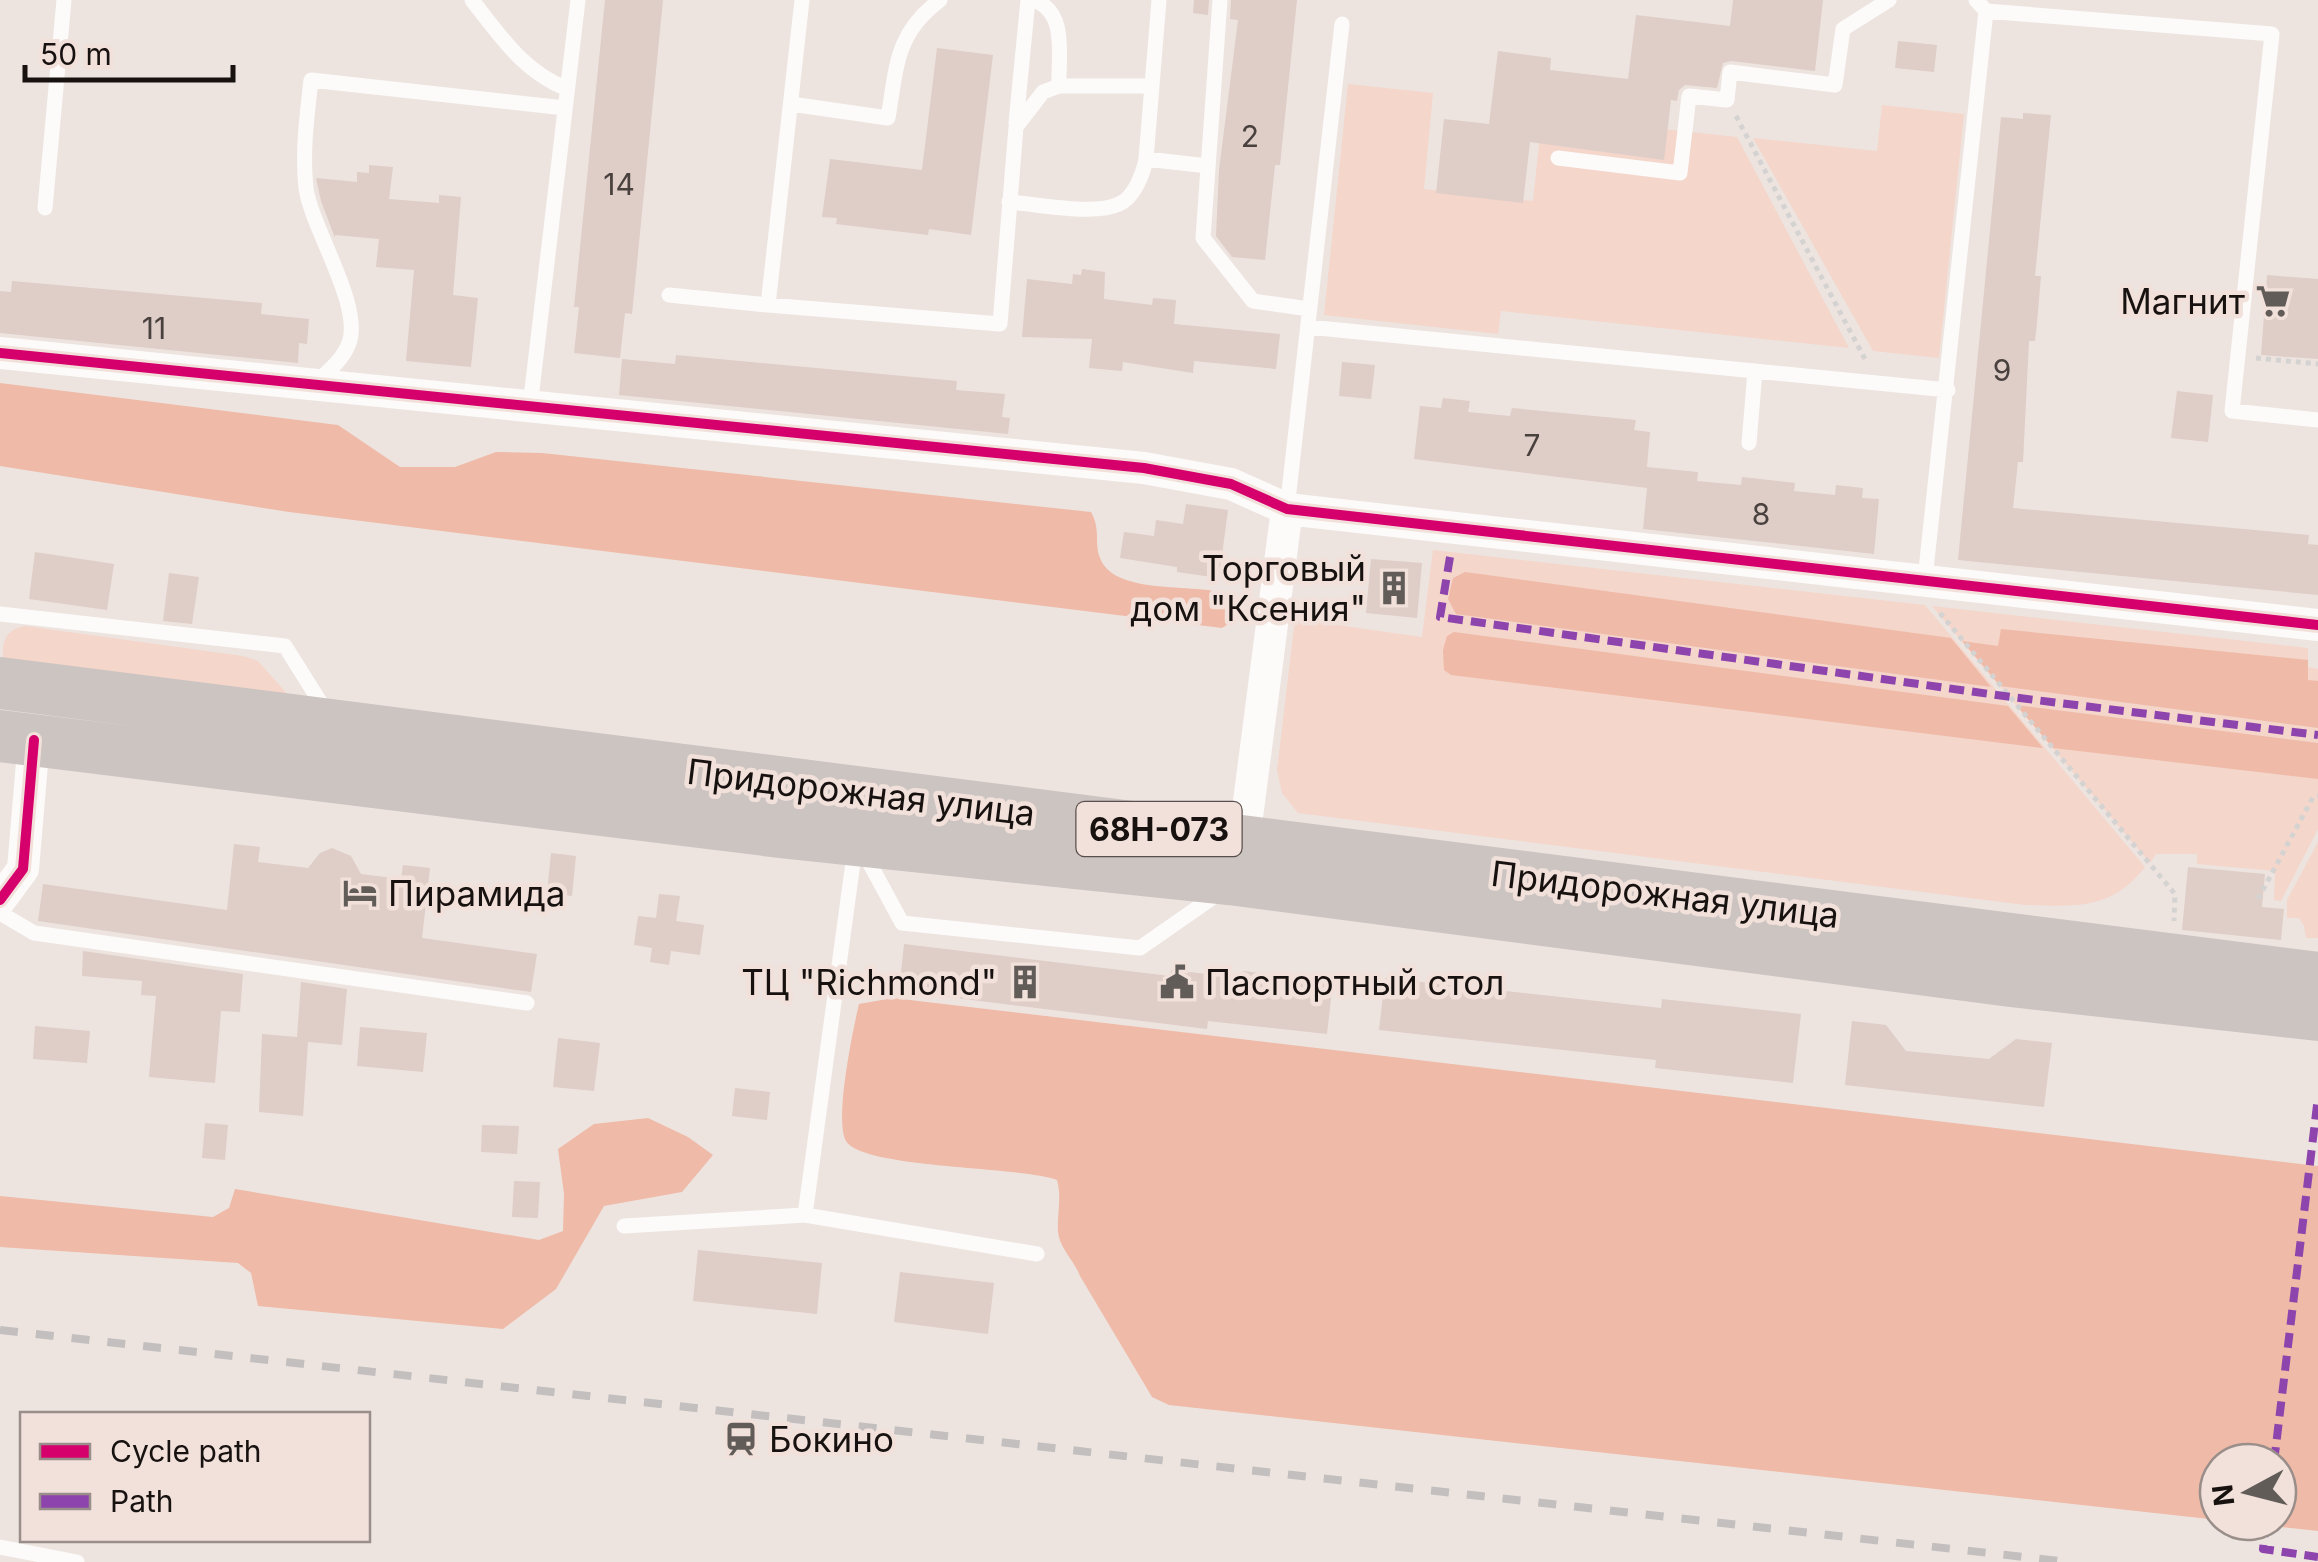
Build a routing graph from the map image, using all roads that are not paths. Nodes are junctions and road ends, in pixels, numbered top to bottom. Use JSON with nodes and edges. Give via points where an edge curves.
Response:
{"nodes":[{"id":1,"x":64,"y":0,"type":"edge"},
{"id":2,"x":472,"y":0,"type":"edge"},
{"id":3,"x":578,"y":0,"type":"edge"},
{"id":4,"x":802,"y":0,"type":"edge"},
{"id":5,"x":940,"y":0,"type":"edge"},
{"id":6,"x":1031,"y":0,"type":"edge"},
{"id":7,"x":1159,"y":0,"type":"edge"},
{"id":8,"x":1220,"y":0,"type":"edge"},
{"id":9,"x":1890,"y":0,"type":"edge"},
{"id":10,"x":1981,"y":6,"type":"edge"},
{"id":11,"x":1342,"y":24,"type":"dead end"},
{"id":12,"x":1059,"y":86,"type":"junction"},
{"id":13,"x":1151,"y":86,"type":"junction"},
{"id":14,"x":568,"y":89,"type":"junction"},
{"id":15,"x":791,"y":104,"type":"junction"},
{"id":16,"x":565,"y":108,"type":"junction"},
{"id":17,"x":1016,"y":128,"type":"junction"},
{"id":18,"x":1558,"y":158,"type":"dead end"},
{"id":19,"x":1146,"y":159,"type":"junction"},
{"id":20,"x":1208,"y":166,"type":"junction"},
{"id":21,"x":1009,"y":202,"type":"junction"},
{"id":22,"x":45,"y":208,"type":"dead end"},
{"id":23,"x":669,"y":294,"type":"dead end"},
{"id":24,"x":768,"y":305,"type":"junction"},
{"id":25,"x":1310,"y":309,"type":"junction"},
{"id":26,"x":1308,"y":327,"type":"junction"},
{"id":27,"x":0,"y":354,"type":"edge"},
{"id":28,"x":1755,"y":371,"type":"junction"},
{"id":29,"x":313,"y":385,"type":"junction"},
{"id":30,"x":1948,"y":390,"type":"junction"},
{"id":31,"x":530,"y":407,"type":"junction"},
{"id":32,"x":2318,"y":420,"type":"edge"},
{"id":33,"x":1749,"y":443,"type":"dead end"},
{"id":34,"x":1287,"y":509,"type":"junction"},
{"id":35,"x":1925,"y":579,"type":"junction"},
{"id":36,"x":0,"y":614,"type":"edge"},
{"id":37,"x":2318,"y":625,"type":"edge"},
{"id":38,"x":0,"y":683,"type":"edge"},
{"id":39,"x":335,"y":724,"type":"junction"},
{"id":40,"x":17,"y":738,"type":"edge"},
{"id":41,"x":856,"y":839,"type":"junction"},
{"id":42,"x":1240,"y":860,"type":"junction"},
{"id":43,"x":0,"y":900,"type":"edge"},
{"id":44,"x":0,"y":913,"type":"edge"},
{"id":45,"x":2318,"y":978,"type":"edge"},
{"id":46,"x":527,"y":1003,"type":"dead end"},
{"id":47,"x":2318,"y":1014,"type":"edge"},
{"id":48,"x":805,"y":1215,"type":"junction"},
{"id":49,"x":624,"y":1226,"type":"dead end"},
{"id":50,"x":1037,"y":1254,"type":"dead end"},
{"id":51,"x":0,"y":1547,"type":"edge"},
{"id":52,"x":77,"y":1562,"type":"edge"}],
"edges":[{"from":1,"to":22,"type":"lane"},
{"from":2,"to":14,"type":"lane","via":[[518,59]]},
{"from":3,"to":14,"type":"lane"},
{"from":4,"to":15,"type":"lane"},
{"from":5,"to":15,"type":"lane","via":[[900,44],[888,118]]},
{"from":6,"to":12,"type":"lane","via":[[1048,5],[1057,18]]},
{"from":6,"to":17,"type":"lane"},
{"from":7,"to":13,"type":"lane"},
{"from":8,"to":20,"type":"lane"},
{"from":9,"to":18,"type":"lane","via":[[1843,29],[1836,84],[1730,72],[1728,100],[1689,96],[1680,173]]},
{"from":10,"to":30,"type":"lane"},
{"from":10,"to":32,"type":"lane","via":[[2272,34],[2232,411]]},
{"from":11,"to":25,"type":"lane"},
{"from":12,"to":13,"type":"lane"},
{"from":12,"to":17,"type":"lane","via":[[1042,92]]},
{"from":13,"to":19,"type":"lane"},
{"from":14,"to":16,"type":"lane"},
{"from":15,"to":24,"type":"lane"},
{"from":16,"to":29,"type":"lane","via":[[311,80],[306,192],[346,296],[351,340]]},
{"from":16,"to":31,"type":"lane"},
{"from":17,"to":21,"type":"lane"},
{"from":19,"to":20,"type":"lane"},
{"from":19,"to":21,"type":"lane","via":[[1122,204],[1102,209]]},
{"from":20,"to":25,"type":"lane","via":[[1203,238],[1253,301]]},
{"from":21,"to":24,"type":"lane","via":[[1000,324]]},
{"from":23,"to":24,"type":"lane"},
{"from":25,"to":26,"type":"lane"},
{"from":26,"to":28,"type":"lane"},
{"from":26,"to":34,"type":"lane"},
{"from":27,"to":29,"type":"street"},
{"from":28,"to":30,"type":"lane"},
{"from":28,"to":33,"type":"lane"},
{"from":29,"to":31,"type":"street"},
{"from":30,"to":35,"type":"lane"},
{"from":31,"to":34,"type":"street","via":[[1144,468],[1231,484]]},
{"from":34,"to":35,"type":"street"},
{"from":34,"to":42,"type":"street"},
{"from":35,"to":37,"type":"street"},
{"from":36,"to":39,"type":"lane","via":[[284,646]]},
{"from":38,"to":39,"type":"main road","name":"Придорожная улица","number":"68Н-073"},
{"from":39,"to":42,"type":"main road","name":"Придорожная улица","number":"68Н-073"},
{"from":40,"to":41,"type":"main road","number":"68Н-073"},
{"from":40,"to":43,"type":"street","via":[[24,869]]},
{"from":41,"to":42,"type":"main road","number":"68Н-073"},
{"from":41,"to":42,"type":"lane","via":[[902,922],[1140,948]]},
{"from":41,"to":48,"type":"lane"},
{"from":42,"to":45,"type":"main road","name":"Придорожная улица","number":"68Н-073"},
{"from":42,"to":47,"type":"main road","number":"68Н-073","via":[[2011,981]]},
{"from":44,"to":46,"type":"lane","via":[[34,933]]},
{"from":48,"to":49,"type":"lane"},
{"from":48,"to":50,"type":"lane"},
{"from":51,"to":52,"type":"lane"}]}
